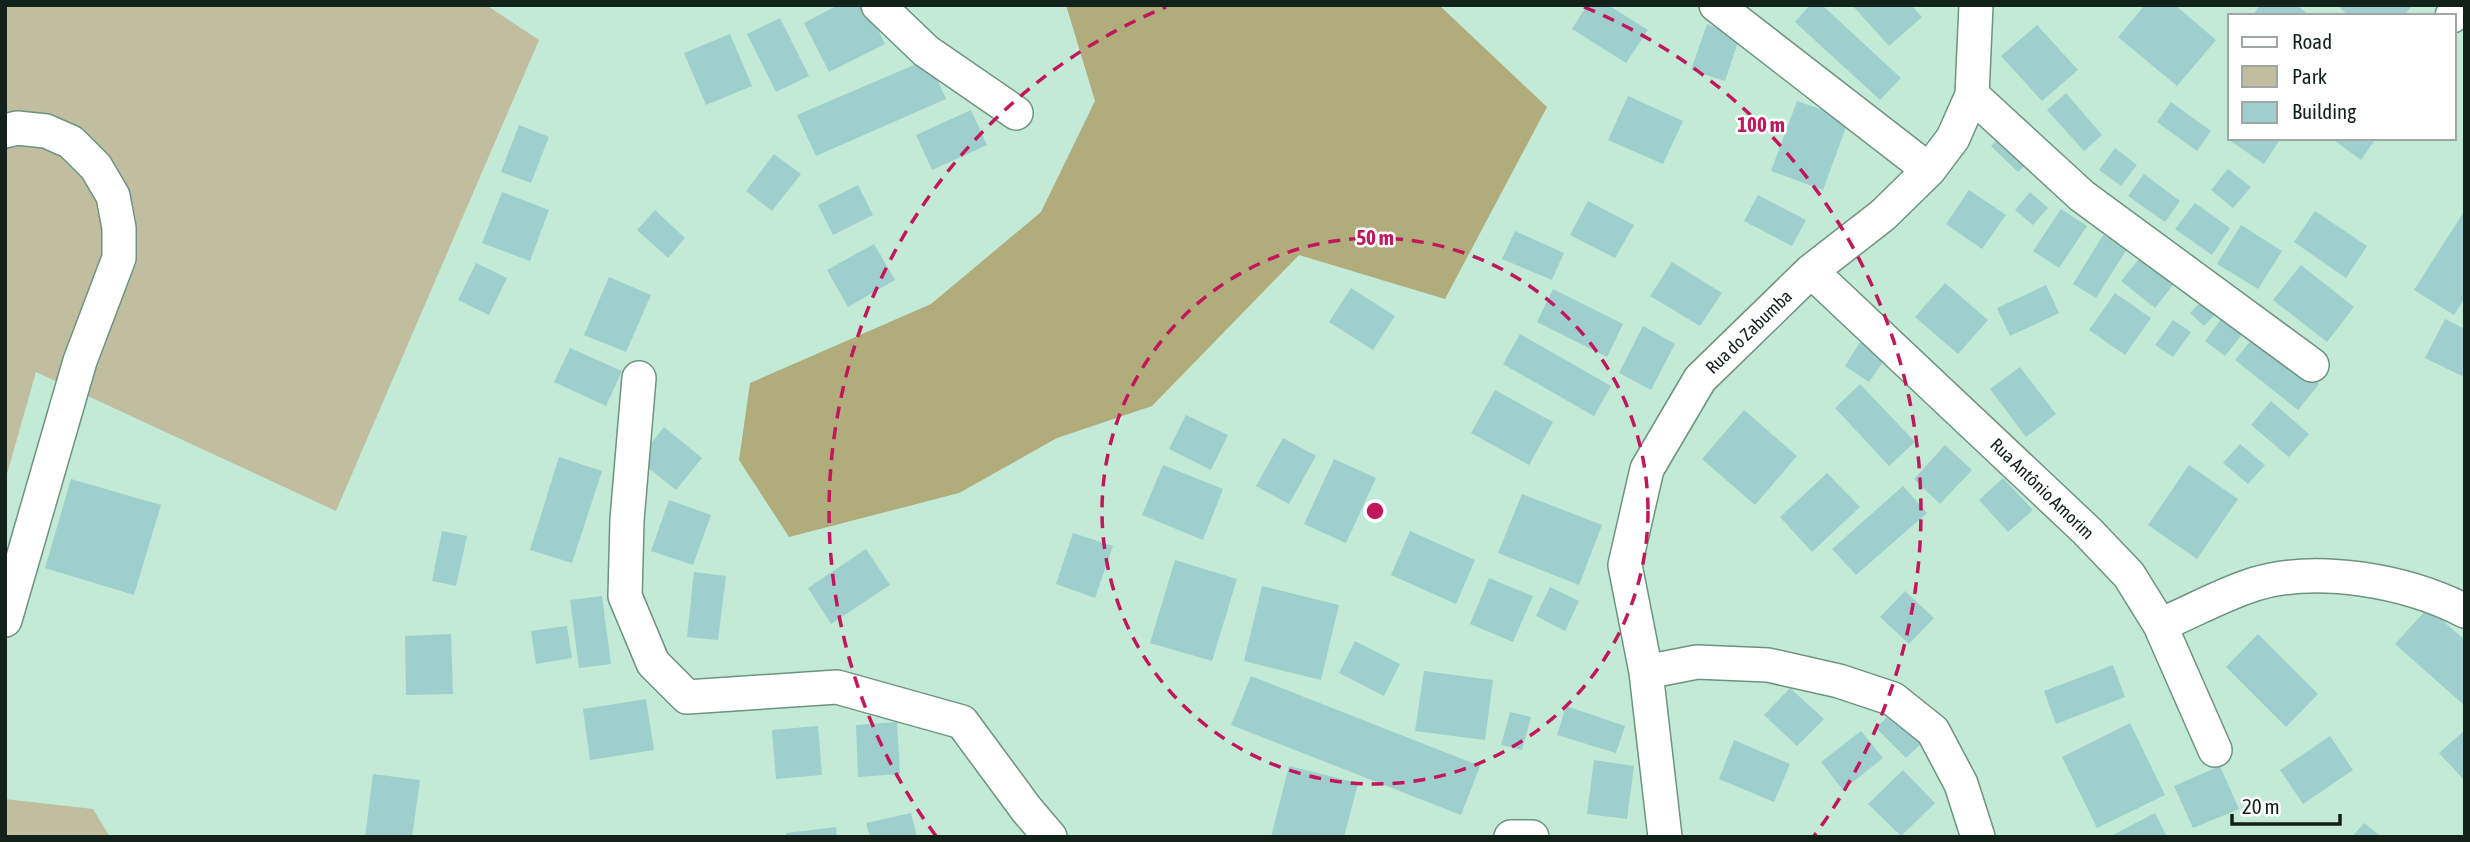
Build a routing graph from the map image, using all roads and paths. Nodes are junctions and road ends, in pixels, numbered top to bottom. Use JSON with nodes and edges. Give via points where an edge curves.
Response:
{"nodes":[{"id":1,"x":878,"y":5,"type":"edge"},
{"id":2,"x":1716,"y":5,"type":"edge"},
{"id":3,"x":1976,"y":5,"type":"edge"},
{"id":4,"x":1972,"y":95,"type":"junction"},
{"id":5,"x":1016,"y":113,"type":"dead end"},
{"id":6,"x":5,"y":131,"type":"edge"},
{"id":7,"x":1928,"y":170,"type":"junction"},
{"id":8,"x":1811,"y":271,"type":"junction"},
{"id":9,"x":2312,"y":365,"type":"dead end"},
{"id":10,"x":639,"y":378,"type":"dead end"},
{"id":11,"x":2465,"y":611,"type":"edge"},
{"id":12,"x":5,"y":620,"type":"edge"},
{"id":13,"x":2160,"y":625,"type":"junction"},
{"id":14,"x":1646,"y":672,"type":"junction"},
{"id":15,"x":2215,"y":750,"type":"dead end"},
{"id":16,"x":1050,"y":837,"type":"edge"},
{"id":17,"x":1511,"y":837,"type":"edge"},
{"id":18,"x":1532,"y":837,"type":"edge"},
{"id":19,"x":1665,"y":837,"type":"edge"},
{"id":20,"x":1978,"y":837,"type":"edge"}],
"edges":[{"from":1,"to":5,"type":"street","via":[[926,51]]},
{"from":2,"to":7,"type":"street"},
{"from":3,"to":4,"type":"street","name":"Rua do Zabumba"},
{"from":4,"to":7,"type":"street","name":"Rua do Zabumba","via":[[1952,138]]},
{"from":4,"to":9,"type":"street","via":[[2082,196]]},
{"from":6,"to":12,"type":"street","via":[[46,131],[71,142],[96,167],[113,196],[119,258],[80,361]]},
{"from":7,"to":8,"type":"street","name":"Rua do Zabumba","via":[[1883,215]]},
{"from":8,"to":13,"type":"street","name":"Rua Antônio Amorim","via":[[2087,531],[2129,575]]},
{"from":8,"to":14,"type":"street","name":"Rua do Zabumba","via":[[1700,379],[1647,469],[1625,565]]},
{"from":10,"to":16,"type":"street","via":[[625,596],[653,663],[687,696],[838,687],[962,722]]},
{"from":11,"to":13,"type":"street","via":[[2401,587],[2351,577],[2304,577],[2255,584]]},
{"from":13,"to":15,"type":"street","name":"Rua Antônio Amorim"},
{"from":14,"to":19,"type":"street","name":"Rua do Zabumba"},
{"from":14,"to":20,"type":"street","via":[[1697,662],[1768,665],[1893,699],[1933,731],[1961,784]]},
{"from":17,"to":18,"type":"street"}]}
